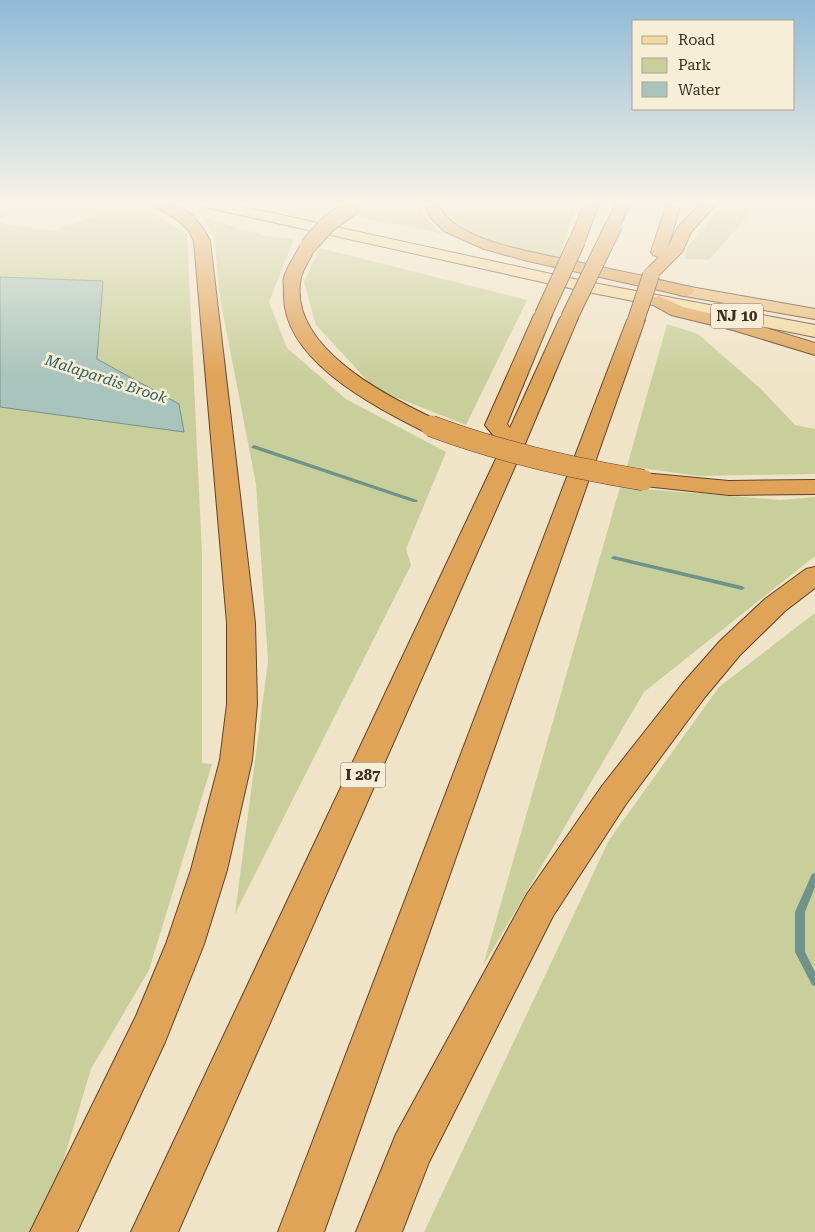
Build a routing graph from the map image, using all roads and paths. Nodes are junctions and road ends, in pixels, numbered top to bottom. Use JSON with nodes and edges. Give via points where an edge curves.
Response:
{"nodes":[{"id":1,"x":204,"y":260,"type":"edge"},
{"id":2,"x":299,"y":260,"type":"edge"},
{"id":3,"x":440,"y":260,"type":"edge"},
{"id":4,"x":528,"y":260,"type":"edge"},
{"id":5,"x":548,"y":260,"type":"edge"},
{"id":6,"x":572,"y":260,"type":"edge"},
{"id":7,"x":591,"y":260,"type":"edge"},
{"id":8,"x":656,"y":260,"type":"edge"},
{"id":9,"x":665,"y":260,"type":"edge"},
{"id":10,"x":651,"y":275,"type":"junction"},
{"id":11,"x":685,"y":291,"type":"junction"},
{"id":12,"x":647,"y":311,"type":"junction"},
{"id":13,"x":815,"y":314,"type":"edge"},
{"id":14,"x":556,"y":316,"type":"junction"},
{"id":15,"x":815,"y":331,"type":"edge"},
{"id":16,"x":815,"y":349,"type":"edge"},
{"id":17,"x":815,"y":487,"type":"edge"},
{"id":18,"x":815,"y":575,"type":"edge"},
{"id":19,"x":52,"y":1232,"type":"edge"},
{"id":20,"x":154,"y":1232,"type":"edge"},
{"id":21,"x":301,"y":1232,"type":"edge"},
{"id":22,"x":379,"y":1232,"type":"edge"}],
"edges":[{"from":1,"to":19,"type":"highway","via":[[242,623],[242,704],[236,760],[185,944],[151,1028]]},
{"from":2,"to":17,"type":"highway","bridge":true,"via":[[292,288],[293,307],[307,338],[319,353],[362,390],[431,426],[533,460],[643,480],[729,488]]},
{"from":3,"to":12,"type":"main road","number":"NJ 10"},
{"from":4,"to":11,"type":"main road","number":"NJ 10"},
{"from":5,"to":11,"type":"highway"},
{"from":6,"to":14,"type":"highway","bridge":true},
{"from":7,"to":14,"type":"highway","number":"I 287","bridge":true},
{"from":8,"to":10,"type":"highway"},
{"from":9,"to":10,"type":"highway"},
{"from":10,"to":12,"type":"highway","bridge":true},
{"from":11,"to":13,"type":"highway","number":"NJ 10"},
{"from":12,"to":15,"type":"main road","number":"NJ 10"},
{"from":12,"to":16,"type":"highway","via":[[677,311]]},
{"from":12,"to":21,"type":"highway"},
{"from":14,"to":20,"type":"highway","number":"I 287","via":[[513,446]]},
{"from":18,"to":22,"type":"highway","via":[[775,606],[730,648],[694,690],[614,795],[540,905],[412,1150]]}]}
